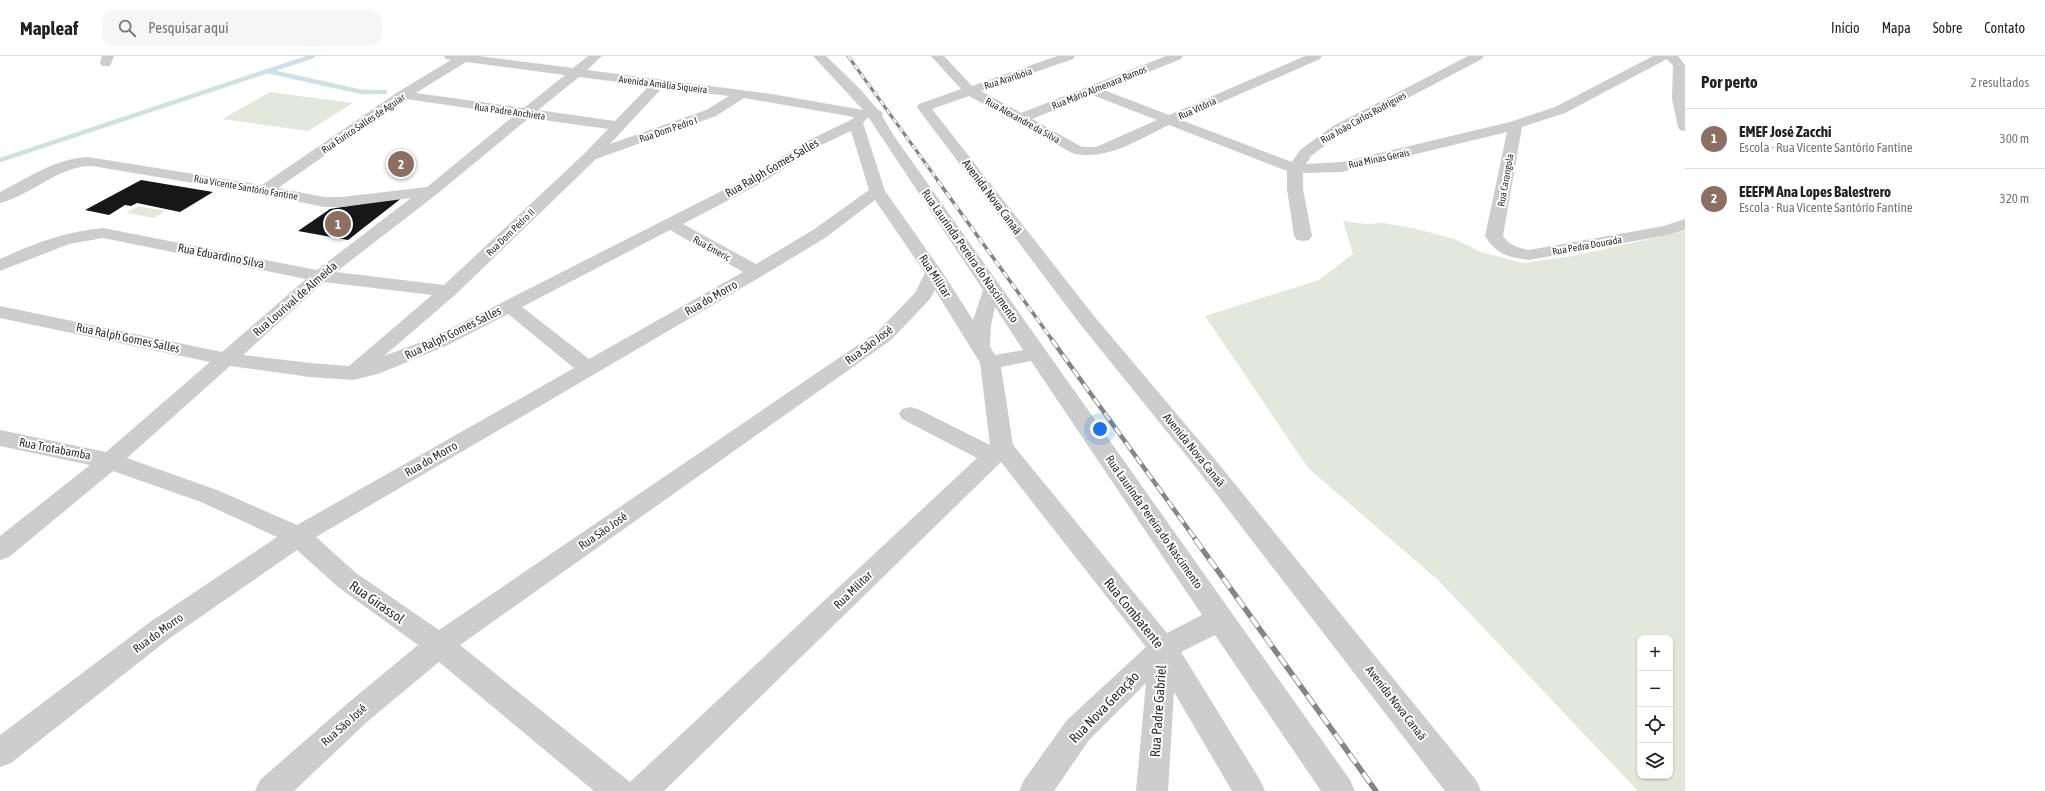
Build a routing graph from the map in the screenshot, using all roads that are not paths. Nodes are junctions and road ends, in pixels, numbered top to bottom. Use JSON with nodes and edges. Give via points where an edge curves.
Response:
{"nodes":[{"id":1,"x":596,"y":56,"type":"edge"},
{"id":2,"x":819,"y":56,"type":"edge"},
{"id":3,"x":937,"y":56,"type":"edge"},
{"id":4,"x":1069,"y":56,"type":"edge"},
{"id":5,"x":1177,"y":56,"type":"edge"},
{"id":6,"x":1316,"y":56,"type":"edge"},
{"id":7,"x":1478,"y":56,"type":"edge"},
{"id":8,"x":1663,"y":56,"type":"edge"},
{"id":9,"x":1672,"y":56,"type":"edge"},
{"id":10,"x":456,"y":57,"type":"edge"},
{"id":11,"x":576,"y":72,"type":"junction"},
{"id":12,"x":659,"y":83,"type":"junction"},
{"id":13,"x":969,"y":90,"type":"junction"},
{"id":14,"x":1092,"y":90,"type":"junction"},
{"id":15,"x":742,"y":94,"type":"junction"},
{"id":16,"x":403,"y":95,"type":"junction"},
{"id":17,"x":924,"y":107,"type":"joint"},
{"id":18,"x":526,"y":114,"type":"junction"},
{"id":19,"x":865,"y":117,"type":"junction"},
{"id":20,"x":1020,"y":119,"type":"junction"},
{"id":21,"x":1170,"y":120,"type":"junction"},
{"id":22,"x":1515,"y":125,"type":"junction"},
{"id":23,"x":617,"y":126,"type":"junction"},
{"id":24,"x":1685,"y":127,"type":"edge"},
{"id":25,"x":1077,"y":150,"type":"joint"},
{"id":26,"x":590,"y":156,"type":"junction"},
{"id":27,"x":1295,"y":168,"type":"junction"},
{"id":28,"x":265,"y":190,"type":"junction"},
{"id":29,"x":432,"y":191,"type":"junction"},
{"id":30,"x":877,"y":191,"type":"junction"},
{"id":31,"x":0,"y":198,"type":"edge"},
{"id":32,"x":669,"y":223,"type":"junction"},
{"id":33,"x":1685,"y":224,"type":"edge"},
{"id":34,"x":1303,"y":236,"type":"dead end"},
{"id":35,"x":1494,"y":236,"type":"joint"},
{"id":36,"x":0,"y":266,"type":"edge"},
{"id":37,"x":756,"y":272,"type":"junction"},
{"id":38,"x":934,"y":273,"type":"junction"},
{"id":39,"x":320,"y":276,"type":"junction"},
{"id":40,"x":992,"y":288,"type":"junction"},
{"id":41,"x":448,"y":291,"type":"junction"},
{"id":42,"x":509,"y":306,"type":"junction"},
{"id":43,"x":0,"y":312,"type":"edge"},
{"id":44,"x":1038,"y":353,"type":"junction"},
{"id":45,"x":985,"y":356,"type":"junction"},
{"id":46,"x":226,"y":359,"type":"junction"},
{"id":47,"x":588,"y":369,"type":"junction"},
{"id":48,"x":353,"y":373,"type":"junction"},
{"id":49,"x":910,"y":414,"type":"dead end"},
{"id":50,"x":0,"y":438,"type":"edge"},
{"id":51,"x":997,"y":452,"type":"junction"},
{"id":52,"x":110,"y":461,"type":"junction"},
{"id":53,"x":298,"y":536,"type":"junction"},
{"id":54,"x":0,"y":550,"type":"edge"},
{"id":55,"x":1221,"y":619,"type":"junction"},
{"id":56,"x":439,"y":645,"type":"junction"},
{"id":57,"x":1163,"y":648,"type":"junction"},
{"id":58,"x":0,"y":753,"type":"edge"},
{"id":59,"x":271,"y":791,"type":"edge"},
{"id":60,"x":618,"y":791,"type":"edge"},
{"id":61,"x":642,"y":791,"type":"edge"},
{"id":62,"x":1035,"y":791,"type":"edge"},
{"id":63,"x":1152,"y":791,"type":"edge"},
{"id":64,"x":1249,"y":791,"type":"edge"},
{"id":65,"x":1339,"y":791,"type":"edge"},
{"id":66,"x":1465,"y":791,"type":"edge"}],
"edges":[{"from":1,"to":11,"type":"street","name":"Rua Lourival de Almeida"},
{"from":2,"to":19,"type":"street","via":[[858,93]]},
{"from":3,"to":13,"type":"street"},
{"from":4,"to":13,"type":"street","name":"Rua Araribóia","via":[[1028,66]]},
{"from":5,"to":14,"type":"street","name":"Rua Mário Almenara Ramos"},
{"from":6,"to":21,"type":"street","name":"Rua Vitória"},
{"from":7,"to":27,"type":"street","name":"Rua João Carlos Rodrigues","via":[[1338,129],[1305,153]]},
{"from":8,"to":22,"type":"street","name":"Rua Minas Gerais","via":[[1560,110]]},
{"from":9,"to":24,"type":"street","via":[[1678,66],[1679,99]]},
{"from":10,"to":11,"type":"street","name":"Avenida Amália Siqueira"},
{"from":10,"to":16,"type":"street","name":"Rua Eurico Salles de Aguiar"},
{"from":11,"to":12,"type":"street","name":"Avenida Amália Siqueira"},
{"from":11,"to":18,"type":"street","name":"Rua Lourival de Almeida"},
{"from":12,"to":15,"type":"street","name":"Avenida Amália Siqueira"},
{"from":12,"to":23,"type":"street","name":"Rua Dom Pedro II"},
{"from":13,"to":17,"type":"street","name":"Rua Araribóia"},
{"from":13,"to":20,"type":"street","name":"Rua Alexandre da Silva"},
{"from":14,"to":20,"type":"street","name":"Rua Mário Almenara Ramos"},
{"from":14,"to":21,"type":"street","name":"Rua Minas Gerais"},
{"from":15,"to":19,"type":"street","name":"Avenida Amália Siqueira","via":[[820,105]]},
{"from":15,"to":26,"type":"street","name":"Rua Dom Pedro I","via":[[711,113]]},
{"from":16,"to":18,"type":"street","name":"Rua Padre Anchieta"},
{"from":16,"to":28,"type":"street","name":"Rua Eurico Salles de Aguiar"},
{"from":17,"to":66,"type":"street","name":"Avenida Nova Canaã","via":[[1088,320]]},
{"from":18,"to":23,"type":"street","name":"Rua Padre Anchieta"},
{"from":18,"to":29,"type":"street","name":"Rua Lourival de Almeida"},
{"from":19,"to":30,"type":"street","name":"Rua Militar"},
{"from":19,"to":32,"type":"street","name":"Rua Ralph Gomes Salles","via":[[814,143],[757,179]]},
{"from":19,"to":40,"type":"street","name":"Rua Laurinda Pereira do Nascimento","via":[[892,142]]},
{"from":20,"to":25,"type":"street","name":"Rua Alexandre da Silva"},
{"from":21,"to":25,"type":"street","name":"Rua Vitória","via":[[1099,151]]},
{"from":21,"to":27,"type":"street","name":"Rua Minas Gerais"},
{"from":22,"to":27,"type":"street","name":"Rua Minas Gerais","via":[[1342,167]]},
{"from":22,"to":35,"type":"street","name":"Rua Carangola"},
{"from":23,"to":26,"type":"street","name":"Rua Dom Pedro II"},
{"from":26,"to":41,"type":"street","name":"Rua Dom Pedro II"},
{"from":27,"to":34,"type":"street","via":[[1295,189]]},
{"from":28,"to":29,"type":"street","name":"Rua Vicente Santório Fantine","via":[[331,202]]},
{"from":28,"to":31,"type":"street","name":"Rua Vicente Santório Fantine","via":[[97,162],[76,162]]},
{"from":29,"to":39,"type":"street","name":"Rua Lourival de Almeida"},
{"from":30,"to":37,"type":"street","name":"Rua do Morro","via":[[819,234]]},
{"from":30,"to":38,"type":"street","name":"Rua Militar"},
{"from":32,"to":37,"type":"street","name":"Rua Emeric"},
{"from":32,"to":42,"type":"street","name":"Rua Ralph Gomes Salles"},
{"from":33,"to":35,"type":"street","name":"Rua Pedra Dourada","via":[[1668,230],[1540,254],[1514,253],[1498,244]]},
{"from":36,"to":39,"type":"street","name":"Rua Eduardino Silva","via":[[67,238],[103,233]]},
{"from":37,"to":47,"type":"street","name":"Rua do Morro"},
{"from":38,"to":45,"type":"street","name":"Rua Militar"},
{"from":38,"to":56,"type":"street","name":"Rua São José","via":[[922,295],[884,336]]},
{"from":39,"to":41,"type":"street","name":"Rua Eduardino Silva"},
{"from":39,"to":46,"type":"street","name":"Rua Lourival de Almeida"},
{"from":40,"to":44,"type":"street","name":"Rua Laurinda Pereira do Nascimento"},
{"from":40,"to":45,"type":"street","via":[[981,319]]},
{"from":41,"to":48,"type":"street","name":"Rua Dom Pedro II"},
{"from":42,"to":47,"type":"street"},
{"from":42,"to":48,"type":"street","name":"Rua Ralph Gomes Salles","via":[[420,350],[371,369]]},
{"from":43,"to":46,"type":"street","name":"Rua Ralph Gomes Salles"},
{"from":44,"to":45,"type":"street"},
{"from":44,"to":55,"type":"street","name":"Rua Laurinda Pereira do Nascimento"},
{"from":45,"to":51,"type":"street","name":"Rua Militar"},
{"from":46,"to":48,"type":"street","name":"Rua Ralph Gomes Salles"},
{"from":46,"to":52,"type":"street","name":"Rua Lourival de Almeida"},
{"from":47,"to":53,"type":"street","name":"Rua do Morro"},
{"from":49,"to":51,"type":"street"},
{"from":50,"to":52,"type":"street","name":"Rua Trotabamba"},
{"from":51,"to":57,"type":"street","name":"Rua Combatente"},
{"from":51,"to":61,"type":"street","name":"Rua Militar"},
{"from":52,"to":53,"type":"street","name":"Rua Girassol","via":[[209,496]]},
{"from":52,"to":54,"type":"street","name":"Rua Lourival de Almeida"},
{"from":53,"to":56,"type":"street","name":"Rua Girassol","via":[[346,580]]},
{"from":53,"to":58,"type":"street","name":"Rua do Morro","via":[[160,630]]},
{"from":55,"to":57,"type":"street","name":"Rua Padre Gabriel"},
{"from":55,"to":65,"type":"street","name":"Rua Laurinda Pereira do Nascimento"},
{"from":56,"to":59,"type":"street","name":"Rua São José","via":[[358,712]]},
{"from":56,"to":60,"type":"street","name":"Rua Girassol"},
{"from":57,"to":62,"type":"street","name":"Rua Nova Geração","via":[[1078,730]]},
{"from":57,"to":63,"type":"street","name":"Rua Padre Gabriel"},
{"from":57,"to":64,"type":"street","name":"Rua Combatente"}]}
